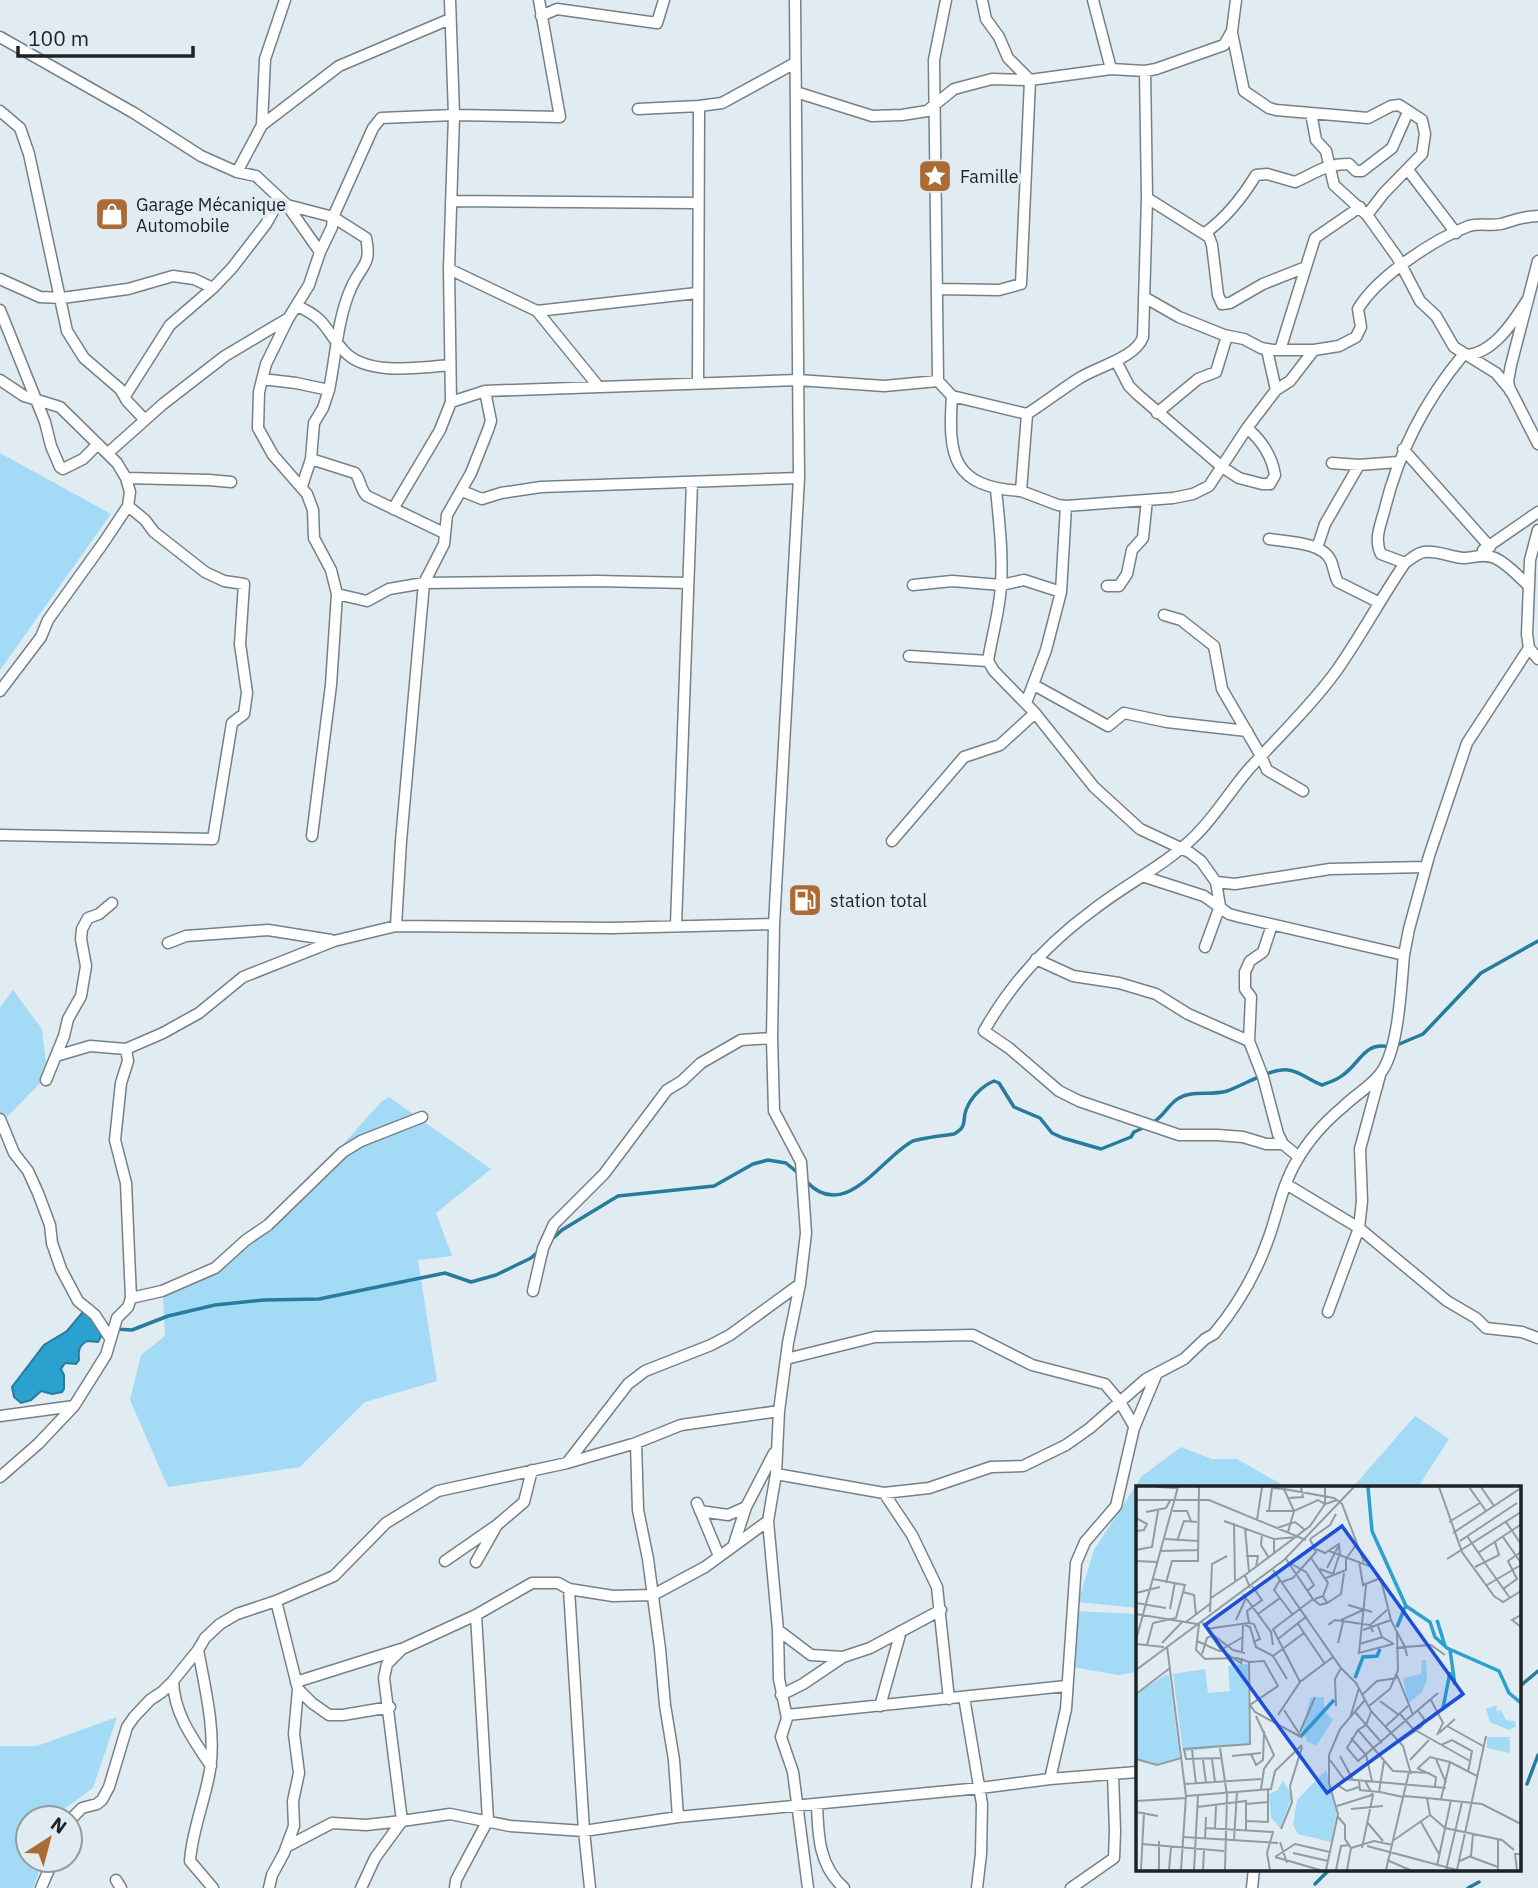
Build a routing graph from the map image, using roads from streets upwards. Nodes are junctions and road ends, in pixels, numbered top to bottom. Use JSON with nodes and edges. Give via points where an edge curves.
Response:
{"nodes":[{"id":1,"x":285,"y":0,"type":"edge"},
{"id":2,"x":450,"y":0,"type":"edge"},
{"id":3,"x":539,"y":0,"type":"edge"},
{"id":4,"x":664,"y":0,"type":"edge"},
{"id":5,"x":795,"y":0,"type":"edge"},
{"id":6,"x":946,"y":0,"type":"edge"},
{"id":7,"x":982,"y":0,"type":"edge"},
{"id":8,"x":1093,"y":0,"type":"edge"},
{"id":9,"x":1236,"y":0,"type":"edge"},
{"id":10,"x":541,"y":16,"type":"junction"},
{"id":11,"x":450,"y":19,"type":"junction"},
{"id":12,"x":1232,"y":31,"type":"junction"},
{"id":13,"x":0,"y":37,"type":"edge"},
{"id":14,"x":795,"y":63,"type":"junction"},
{"id":15,"x":1111,"y":69,"type":"junction"},
{"id":16,"x":1145,"y":71,"type":"junction"},
{"id":17,"x":1030,"y":80,"type":"junction"},
{"id":18,"x":796,"y":92,"type":"junction"},
{"id":19,"x":936,"y":102,"type":"junction"},
{"id":20,"x":699,"y":106,"type":"junction"},
{"id":21,"x":638,"y":109,"type":"dead end"},
{"id":22,"x":0,"y":111,"type":"edge"},
{"id":23,"x":1408,"y":112,"type":"junction"},
{"id":24,"x":1311,"y":113,"type":"junction"},
{"id":25,"x":454,"y":115,"type":"junction"},
{"id":26,"x":262,"y":125,"type":"junction"},
{"id":27,"x":1328,"y":167,"type":"junction"},
{"id":28,"x":1408,"y":170,"type":"junction"},
{"id":29,"x":237,"y":172,"type":"junction"},
{"id":30,"x":1147,"y":198,"type":"junction"},
{"id":31,"x":451,"y":201,"type":"junction"},
{"id":32,"x":283,"y":202,"type":"junction"},
{"id":33,"x":697,"y":203,"type":"junction"},
{"id":34,"x":1364,"y":211,"type":"junction"},
{"id":35,"x":1538,"y":216,"type":"edge"},
{"id":36,"x":334,"y":217,"type":"junction"},
{"id":37,"x":1205,"y":233,"type":"junction"},
{"id":38,"x":1456,"y":233,"type":"junction"},
{"id":39,"x":320,"y":252,"type":"junction"},
{"id":40,"x":1538,"y":261,"type":"edge"},
{"id":41,"x":1401,"y":264,"type":"junction"},
{"id":42,"x":1306,"y":267,"type":"junction"},
{"id":43,"x":449,"y":269,"type":"junction"},
{"id":44,"x":0,"y":279,"type":"edge"},
{"id":45,"x":213,"y":288,"type":"junction"},
{"id":46,"x":937,"y":289,"type":"junction"},
{"id":47,"x":697,"y":293,"type":"junction"},
{"id":48,"x":1143,"y":297,"type":"junction"},
{"id":49,"x":62,"y":298,"type":"junction"},
{"id":50,"x":1528,"y":299,"type":"junction"},
{"id":51,"x":297,"y":306,"type":"junction"},
{"id":52,"x":0,"y":310,"type":"edge"},
{"id":53,"x":537,"y":311,"type":"junction"},
{"id":54,"x":288,"y":319,"type":"junction"},
{"id":55,"x":1227,"y":336,"type":"junction"},
{"id":56,"x":338,"y":343,"type":"junction"},
{"id":57,"x":1267,"y":350,"type":"junction"},
{"id":58,"x":1280,"y":350,"type":"junction"},
{"id":59,"x":1314,"y":350,"type":"junction"},
{"id":60,"x":1463,"y":355,"type":"junction"},
{"id":61,"x":1116,"y":361,"type":"junction"},
{"id":62,"x":450,"y":365,"type":"junction"},
{"id":63,"x":262,"y":379,"type":"junction"},
{"id":64,"x":0,"y":380,"type":"edge"},
{"id":65,"x":797,"y":380,"type":"junction"},
{"id":66,"x":938,"y":381,"type":"junction"},
{"id":67,"x":698,"y":383,"type":"junction"},
{"id":68,"x":598,"y":386,"type":"junction"},
{"id":69,"x":330,"y":390,"type":"junction"},
{"id":70,"x":1276,"y":390,"type":"junction"},
{"id":71,"x":485,"y":391,"type":"junction"},
{"id":72,"x":1511,"y":391,"type":"junction"},
{"id":73,"x":125,"y":396,"type":"junction"},
{"id":74,"x":952,"y":396,"type":"junction"},
{"id":75,"x":37,"y":401,"type":"junction"},
{"id":76,"x":451,"y":402,"type":"junction"},
{"id":77,"x":1157,"y":413,"type":"junction"},
{"id":78,"x":1027,"y":414,"type":"junction"},
{"id":79,"x":145,"y":420,"type":"junction"},
{"id":80,"x":1247,"y":428,"type":"junction"},
{"id":81,"x":98,"y":444,"type":"junction"},
{"id":82,"x":1538,"y":444,"type":"edge"},
{"id":83,"x":1403,"y":449,"type":"junction"},
{"id":84,"x":108,"y":453,"type":"junction"},
{"id":85,"x":311,"y":459,"type":"junction"},
{"id":86,"x":1398,"y":462,"type":"junction"},
{"id":87,"x":1332,"y":463,"type":"dead end"},
{"id":88,"x":1359,"y":465,"type":"junction"},
{"id":89,"x":1222,"y":467,"type":"junction"},
{"id":90,"x":126,"y":478,"type":"junction"},
{"id":91,"x":799,"y":478,"type":"junction"},
{"id":92,"x":232,"y":482,"type":"dead end"},
{"id":93,"x":692,"y":482,"type":"junction"},
{"id":94,"x":302,"y":486,"type":"junction"},
{"id":95,"x":996,"y":489,"type":"junction"},
{"id":96,"x":462,"y":491,"type":"junction"},
{"id":97,"x":1021,"y":491,"type":"junction"},
{"id":98,"x":1147,"y":500,"type":"junction"},
{"id":99,"x":128,"y":506,"type":"junction"},
{"id":100,"x":1066,"y":506,"type":"junction"},
{"id":101,"x":393,"y":509,"type":"junction"},
{"id":102,"x":1538,"y":512,"type":"edge"},
{"id":103,"x":1538,"y":530,"type":"edge"},
{"id":104,"x":444,"y":533,"type":"junction"},
{"id":105,"x":1269,"y":539,"type":"dead end"},
{"id":106,"x":1490,"y":547,"type":"junction"},
{"id":107,"x":1317,"y":548,"type":"junction"},
{"id":108,"x":1475,"y":555,"type":"junction"},
{"id":109,"x":1405,"y":562,"type":"junction"},
{"id":110,"x":424,"y":583,"type":"junction"},
{"id":111,"x":688,"y":583,"type":"junction"},
{"id":112,"x":914,"y":585,"type":"dead end"},
{"id":113,"x":1001,"y":585,"type":"junction"},
{"id":114,"x":1107,"y":586,"type":"dead end"},
{"id":115,"x":1529,"y":586,"type":"junction"},
{"id":116,"x":1061,"y":592,"type":"junction"},
{"id":117,"x":337,"y":594,"type":"junction"},
{"id":118,"x":1378,"y":601,"type":"junction"},
{"id":119,"x":1164,"y":615,"type":"dead end"},
{"id":120,"x":1529,"y":648,"type":"junction"},
{"id":121,"x":909,"y":656,"type":"dead end"},
{"id":122,"x":1538,"y":659,"type":"edge"},
{"id":123,"x":988,"y":660,"type":"junction"},
{"id":124,"x":1034,"y":685,"type":"junction"},
{"id":125,"x":0,"y":691,"type":"edge"},
{"id":126,"x":1026,"y":703,"type":"junction"},
{"id":127,"x":1035,"y":713,"type":"junction"},
{"id":128,"x":1247,"y":731,"type":"junction"},
{"id":129,"x":1261,"y":757,"type":"junction"},
{"id":130,"x":1303,"y":791,"type":"dead end"},
{"id":131,"x":0,"y":835,"type":"edge"},
{"id":132,"x":312,"y":836,"type":"dead end"},
{"id":133,"x":892,"y":841,"type":"dead end"},
{"id":134,"x":1181,"y":849,"type":"junction"},
{"id":135,"x":1426,"y":867,"type":"junction"},
{"id":136,"x":1142,"y":876,"type":"junction"},
{"id":137,"x":1216,"y":883,"type":"junction"},
{"id":138,"x":112,"y":903,"type":"dead end"},
{"id":139,"x":1220,"y":906,"type":"junction"},
{"id":140,"x":775,"y":924,"type":"junction"},
{"id":141,"x":676,"y":925,"type":"junction"},
{"id":142,"x":1272,"y":925,"type":"junction"},
{"id":143,"x":396,"y":926,"type":"junction"},
{"id":144,"x":334,"y":941,"type":"junction"},
{"id":145,"x":168,"y":943,"type":"dead end"},
{"id":146,"x":1205,"y":947,"type":"dead end"},
{"id":147,"x":1404,"y":955,"type":"junction"},
{"id":148,"x":1036,"y":959,"type":"junction"},
{"id":149,"x":772,"y":1038,"type":"junction"},
{"id":150,"x":1249,"y":1041,"type":"junction"},
{"id":151,"x":126,"y":1049,"type":"junction"},
{"id":152,"x":56,"y":1056,"type":"junction"},
{"id":153,"x":1381,"y":1073,"type":"junction"},
{"id":154,"x":46,"y":1080,"type":"dead end"},
{"id":155,"x":422,"y":1117,"type":"dead end"},
{"id":156,"x":0,"y":1119,"type":"edge"},
{"id":157,"x":1283,"y":1144,"type":"junction"},
{"id":158,"x":1299,"y":1157,"type":"junction"},
{"id":159,"x":1286,"y":1184,"type":"junction"},
{"id":160,"x":1359,"y":1228,"type":"junction"},
{"id":161,"x":800,"y":1284,"type":"junction"},
{"id":162,"x":533,"y":1291,"type":"dead end"},
{"id":163,"x":131,"y":1298,"type":"junction"},
{"id":164,"x":1328,"y":1312,"type":"dead end"},
{"id":165,"x":110,"y":1338,"type":"junction"},
{"id":166,"x":1538,"y":1338,"type":"edge"},
{"id":167,"x":786,"y":1359,"type":"junction"},
{"id":168,"x":1157,"y":1373,"type":"junction"},
{"id":169,"x":1120,"y":1402,"type":"junction"},
{"id":170,"x":74,"y":1406,"type":"junction"},
{"id":171,"x":779,"y":1411,"type":"junction"},
{"id":172,"x":0,"y":1416,"type":"edge"},
{"id":173,"x":1135,"y":1426,"type":"junction"},
{"id":174,"x":636,"y":1443,"type":"junction"},
{"id":175,"x":777,"y":1448,"type":"junction"},
{"id":176,"x":567,"y":1463,"type":"junction"},
{"id":177,"x":532,"y":1470,"type":"junction"},
{"id":178,"x":776,"y":1474,"type":"junction"},
{"id":179,"x":0,"y":1477,"type":"edge"},
{"id":180,"x":884,"y":1493,"type":"junction"},
{"id":181,"x":746,"y":1507,"type":"junction"},
{"id":182,"x":768,"y":1521,"type":"junction"},
{"id":183,"x":497,"y":1525,"type":"junction"},
{"id":184,"x":734,"y":1545,"type":"junction"},
{"id":185,"x":719,"y":1556,"type":"junction"},
{"id":186,"x":444,"y":1561,"type":"dead end"},
{"id":187,"x":476,"y":1562,"type":"dead end"},
{"id":188,"x":569,"y":1589,"type":"junction"},
{"id":189,"x":653,"y":1595,"type":"junction"},
{"id":190,"x":276,"y":1601,"type":"junction"},
{"id":191,"x":941,"y":1610,"type":"junction"},
{"id":192,"x":476,"y":1615,"type":"junction"},
{"id":193,"x":778,"y":1630,"type":"junction"},
{"id":194,"x":901,"y":1631,"type":"junction"},
{"id":195,"x":402,"y":1649,"type":"junction"},
{"id":196,"x":198,"y":1650,"type":"junction"},
{"id":197,"x":843,"y":1657,"type":"junction"},
{"id":198,"x":779,"y":1679,"type":"junction"},
{"id":199,"x":173,"y":1681,"type":"junction"},
{"id":200,"x":803,"y":1684,"type":"junction"},
{"id":201,"x":297,"y":1685,"type":"junction"},
{"id":202,"x":1066,"y":1686,"type":"junction"},
{"id":203,"x":781,"y":1695,"type":"junction"},
{"id":204,"x":964,"y":1698,"type":"junction"},
{"id":205,"x":949,"y":1699,"type":"junction"},
{"id":206,"x":880,"y":1706,"type":"junction"},
{"id":207,"x":390,"y":1707,"type":"junction"},
{"id":208,"x":787,"y":1715,"type":"junction"},
{"id":209,"x":211,"y":1766,"type":"junction"},
{"id":210,"x":1136,"y":1772,"type":"edge"},
{"id":211,"x":1112,"y":1774,"type":"junction"},
{"id":212,"x":1050,"y":1779,"type":"junction"},
{"id":213,"x":980,"y":1788,"type":"junction"},
{"id":214,"x":817,"y":1804,"type":"junction"},
{"id":215,"x":798,"y":1806,"type":"junction"},
{"id":216,"x":84,"y":1807,"type":"edge"},
{"id":217,"x":678,"y":1817,"type":"junction"},
{"id":218,"x":488,"y":1820,"type":"junction"},
{"id":219,"x":402,"y":1821,"type":"junction"},
{"id":220,"x":584,"y":1830,"type":"junction"},
{"id":221,"x":286,"y":1847,"type":"junction"},
{"id":222,"x":820,"y":1847,"type":"junction"},
{"id":223,"x":803,"y":1849,"type":"junction"},
{"id":224,"x":1254,"y":1870,"type":"edge"},
{"id":225,"x":212,"y":1888,"type":"edge"},
{"id":226,"x":269,"y":1888,"type":"edge"},
{"id":227,"x":361,"y":1888,"type":"edge"},
{"id":228,"x":455,"y":1888,"type":"edge"},
{"id":229,"x":590,"y":1888,"type":"edge"},
{"id":230,"x":808,"y":1888,"type":"edge"},
{"id":231,"x":844,"y":1888,"type":"edge"},
{"id":232,"x":977,"y":1888,"type":"edge"},
{"id":233,"x":1071,"y":1888,"type":"edge"},
{"id":234,"x":1252,"y":1888,"type":"edge"}],
"edges":[{"from":1,"to":26,"type":"street","via":[[265,59]]},
{"from":2,"to":11,"type":"street"},
{"from":3,"to":10,"type":"street"},
{"from":4,"to":10,"type":"street","via":[[657,23],[557,9]]},
{"from":5,"to":14,"type":"street"},
{"from":6,"to":19,"type":"street","via":[[934,60]]},
{"from":7,"to":17,"type":"street","via":[[986,19],[1008,58]]},
{"from":8,"to":15,"type":"street"},
{"from":9,"to":12,"type":"street"},
{"from":10,"to":25,"type":"street","via":[[560,117]]},
{"from":11,"to":25,"type":"street"},
{"from":11,"to":26,"type":"street","via":[[339,66]]},
{"from":12,"to":16,"type":"street","via":[[1224,45]]},
{"from":12,"to":24,"type":"street","via":[[1244,91],[1269,108]]},
{"from":13,"to":29,"type":"street","via":[[201,156]]},
{"from":14,"to":18,"type":"street"},
{"from":14,"to":20,"type":"street","via":[[722,103]]},
{"from":15,"to":16,"type":"street"},
{"from":15,"to":17,"type":"street"},
{"from":16,"to":30,"type":"street"},
{"from":17,"to":19,"type":"street","via":[[968,84]]},
{"from":17,"to":46,"type":"street","via":[[1021,284],[999,290]]},
{"from":18,"to":19,"type":"street","via":[[872,116],[927,111]]},
{"from":18,"to":65,"type":"street"},
{"from":19,"to":46,"type":"street"},
{"from":20,"to":21,"type":"street"},
{"from":20,"to":33,"type":"street"},
{"from":22,"to":49,"type":"street","via":[[20,128],[29,154]]},
{"from":23,"to":24,"type":"street","via":[[1399,105],[1368,118]]},
{"from":23,"to":27,"type":"street","via":[[1392,148],[1362,171],[1349,164]]},
{"from":23,"to":28,"type":"street","via":[[1422,120],[1425,134],[1422,154]]},
{"from":24,"to":27,"type":"street"},
{"from":25,"to":31,"type":"street"},
{"from":25,"to":36,"type":"street","via":[[379,120]]},
{"from":26,"to":29,"type":"street"},
{"from":27,"to":34,"type":"street","via":[[1337,189]]},
{"from":27,"to":37,"type":"street","via":[[1295,182],[1256,175],[1236,205]]},
{"from":28,"to":34,"type":"street"},
{"from":28,"to":38,"type":"street"},
{"from":29,"to":32,"type":"street","via":[[256,176]]},
{"from":30,"to":37,"type":"street"},
{"from":30,"to":48,"type":"street"},
{"from":31,"to":33,"type":"street"},
{"from":31,"to":43,"type":"street"},
{"from":32,"to":36,"type":"street"},
{"from":32,"to":39,"type":"street"},
{"from":32,"to":45,"type":"street"},
{"from":33,"to":47,"type":"street"},
{"from":34,"to":41,"type":"street"},
{"from":34,"to":42,"type":"street","via":[[1318,235]]},
{"from":35,"to":38,"type":"street","via":[[1471,226]]},
{"from":36,"to":39,"type":"street"},
{"from":36,"to":56,"type":"street","via":[[366,238],[368,249],[368,261],[351,288]]},
{"from":37,"to":42,"type":"street","via":[[1212,245],[1222,304]]},
{"from":38,"to":41,"type":"street"},
{"from":39,"to":51,"type":"street"},
{"from":40,"to":50,"type":"street"},
{"from":41,"to":59,"type":"street","via":[[1366,296],[1358,309],[1361,327],[1356,337],[1339,346]]},
{"from":41,"to":60,"type":"street","via":[[1420,301]]},
{"from":42,"to":58,"type":"street"},
{"from":43,"to":53,"type":"street"},
{"from":43,"to":62,"type":"street"},
{"from":44,"to":49,"type":"street","via":[[40,297]]},
{"from":45,"to":49,"type":"street","via":[[173,276],[128,289]]},
{"from":45,"to":73,"type":"street","via":[[170,325]]},
{"from":46,"to":66,"type":"street"},
{"from":47,"to":53,"type":"street"},
{"from":47,"to":67,"type":"street"},
{"from":48,"to":55,"type":"street"},
{"from":48,"to":61,"type":"street","via":[[1142,341]]},
{"from":49,"to":73,"type":"street","via":[[67,331],[80,353]]},
{"from":50,"to":60,"type":"street","via":[[1500,335],[1479,353]]},
{"from":50,"to":72,"type":"street","via":[[1508,381]]},
{"from":51,"to":54,"type":"street"},
{"from":51,"to":56,"type":"street","via":[[319,317]]},
{"from":52,"to":75,"type":"street"},
{"from":53,"to":68,"type":"street"},
{"from":54,"to":63,"type":"street"},
{"from":54,"to":79,"type":"street","via":[[225,356]]},
{"from":55,"to":57,"type":"street"},
{"from":55,"to":77,"type":"street","via":[[1216,372],[1195,381]]},
{"from":56,"to":62,"type":"street","via":[[360,363],[377,368]]},
{"from":56,"to":69,"type":"street"},
{"from":57,"to":58,"type":"street"},
{"from":57,"to":70,"type":"street"},
{"from":58,"to":59,"type":"street"},
{"from":59,"to":70,"type":"street","via":[[1290,381]]},
{"from":60,"to":72,"type":"street","via":[[1496,373]]},
{"from":60,"to":83,"type":"street"},
{"from":61,"to":77,"type":"street","via":[[1129,386]]},
{"from":61,"to":78,"type":"street","via":[[1080,378]]},
{"from":62,"to":76,"type":"street"},
{"from":63,"to":69,"type":"street"},
{"from":63,"to":94,"type":"street","via":[[258,428],[273,455]]},
{"from":64,"to":75,"type":"street"},
{"from":65,"to":66,"type":"street","via":[[884,386]]},
{"from":65,"to":67,"type":"street"},
{"from":65,"to":91,"type":"street"},
{"from":66,"to":74,"type":"street"},
{"from":67,"to":68,"type":"street"},
{"from":68,"to":71,"type":"street"},
{"from":69,"to":85,"type":"street","via":[[314,423]]},
{"from":70,"to":80,"type":"street"},
{"from":71,"to":76,"type":"street"},
{"from":71,"to":96,"type":"street","via":[[491,421]]},
{"from":72,"to":82,"type":"street"},
{"from":73,"to":79,"type":"street"},
{"from":74,"to":78,"type":"street"},
{"from":74,"to":95,"type":"street","via":[[950,433],[958,464],[965,473]]},
{"from":75,"to":81,"type":"street","via":[[60,407]]},
{"from":75,"to":81,"type":"street","via":[[60,467],[74,466]]},
{"from":76,"to":101,"type":"street","via":[[440,430]]},
{"from":77,"to":89,"type":"street"},
{"from":78,"to":97,"type":"street"},
{"from":79,"to":84,"type":"street"},
{"from":80,"to":89,"type":"street"},
{"from":80,"to":89,"type":"street","via":[[1264,447],[1274,468],[1274,481],[1250,481]]},
{"from":81,"to":84,"type":"street"},
{"from":83,"to":86,"type":"street"},
{"from":83,"to":106,"type":"street"},
{"from":84,"to":90,"type":"street"},
{"from":85,"to":94,"type":"street"},
{"from":85,"to":101,"type":"street","via":[[355,473],[363,493]]},
{"from":86,"to":88,"type":"street"},
{"from":86,"to":109,"type":"street","via":[[1377,540],[1381,554]]},
{"from":87,"to":88,"type":"street"},
{"from":88,"to":107,"type":"street","via":[[1325,524]]},
{"from":89,"to":98,"type":"street","via":[[1209,486],[1192,494]]},
{"from":90,"to":92,"type":"street"},
{"from":90,"to":99,"type":"street"},
{"from":91,"to":93,"type":"street"},
{"from":91,"to":140,"type":"street"},
{"from":93,"to":96,"type":"street","via":[[541,487],[482,499]]},
{"from":93,"to":111,"type":"street"},
{"from":94,"to":117,"type":"street","via":[[313,510],[314,536]]},
{"from":95,"to":97,"type":"street"},
{"from":95,"to":113,"type":"street"},
{"from":96,"to":104,"type":"street","via":[[447,515]]},
{"from":97,"to":100,"type":"street"},
{"from":98,"to":100,"type":"street"},
{"from":98,"to":114,"type":"street","via":[[1143,538],[1132,550],[1127,574],[1119,586]]},
{"from":99,"to":125,"type":"street"},
{"from":99,"to":131,"type":"street","via":[[154,533],[205,572],[244,584],[240,644],[246,708],[232,723],[213,839]]},
{"from":100,"to":116,"type":"street"},
{"from":101,"to":104,"type":"street"},
{"from":102,"to":106,"type":"street"},
{"from":103,"to":115,"type":"street"},
{"from":104,"to":110,"type":"street","via":[[444,544]]},
{"from":105,"to":107,"type":"street"},
{"from":106,"to":108,"type":"street"},
{"from":107,"to":118,"type":"street","via":[[1330,559],[1338,582]]},
{"from":108,"to":109,"type":"street","via":[[1468,558],[1428,551]]},
{"from":108,"to":115,"type":"street","via":[[1493,557]]},
{"from":109,"to":118,"type":"street"},
{"from":110,"to":111,"type":"street"},
{"from":110,"to":117,"type":"street","via":[[389,589],[367,601]]},
{"from":110,"to":143,"type":"street"},
{"from":111,"to":141,"type":"street"},
{"from":112,"to":113,"type":"street","via":[[952,581]]},
{"from":113,"to":116,"type":"street","via":[[1024,580]]},
{"from":113,"to":123,"type":"street"},
{"from":115,"to":120,"type":"street"},
{"from":116,"to":124,"type":"street"},
{"from":117,"to":132,"type":"street"},
{"from":118,"to":129,"type":"street","via":[[1337,670]]},
{"from":119,"to":128,"type":"street","via":[[1181,620],[1214,646],[1222,688]]},
{"from":120,"to":122,"type":"street"},
{"from":120,"to":135,"type":"street","via":[[1467,743]]},
{"from":121,"to":123,"type":"street"},
{"from":123,"to":126,"type":"street"},
{"from":124,"to":126,"type":"street"},
{"from":124,"to":128,"type":"street","via":[[1108,726],[1124,713]]},
{"from":126,"to":127,"type":"street"},
{"from":127,"to":133,"type":"street","via":[[1000,746],[964,757]]},
{"from":127,"to":134,"type":"street","via":[[1094,787],[1140,829]]},
{"from":128,"to":129,"type":"street"},
{"from":129,"to":130,"type":"street","via":[[1267,771]]},
{"from":129,"to":134,"type":"street"},
{"from":134,"to":136,"type":"street"},
{"from":134,"to":137,"type":"street","via":[[1200,860]]},
{"from":135,"to":137,"type":"street","via":[[1330,869]]},
{"from":135,"to":147,"type":"street"},
{"from":136,"to":139,"type":"street"},
{"from":136,"to":148,"type":"street","via":[[1093,909]]},
{"from":137,"to":139,"type":"street"},
{"from":138,"to":152,"type":"street","via":[[88,918],[82,929],[86,966],[81,996]]},
{"from":139,"to":142,"type":"street","via":[[1229,914]]},
{"from":139,"to":146,"type":"street"},
{"from":140,"to":141,"type":"street"},
{"from":140,"to":149,"type":"street"},
{"from":141,"to":143,"type":"street"},
{"from":142,"to":147,"type":"street"},
{"from":142,"to":150,"type":"street","via":[[1263,952],[1250,961],[1245,972],[1245,989],[1251,997]]},
{"from":143,"to":144,"type":"street"},
{"from":144,"to":145,"type":"street","via":[[268,930],[186,936]]},
{"from":144,"to":151,"type":"street","via":[[243,977],[199,1013]]},
{"from":147,"to":153,"type":"street","via":[[1392,1045]]},
{"from":148,"to":150,"type":"street","via":[[1073,976],[1156,994]]},
{"from":148,"to":157,"type":"street","via":[[984,1031],[1059,1091],[1172,1133]]},
{"from":149,"to":161,"type":"street","via":[[774,1111],[801,1162],[806,1233]]},
{"from":149,"to":162,"type":"street","via":[[741,1040],[667,1090],[604,1174],[554,1224]]},
{"from":150,"to":157,"type":"street"},
{"from":151,"to":152,"type":"street","via":[[90,1046]]},
{"from":151,"to":163,"type":"street","via":[[128,1062],[115,1140],[126,1183]]},
{"from":152,"to":154,"type":"street"},
{"from":153,"to":158,"type":"street","via":[[1343,1106]]},
{"from":153,"to":160,"type":"street","via":[[1360,1149]]},
{"from":155,"to":163,"type":"street","via":[[343,1152],[268,1225],[215,1268],[162,1291]]},
{"from":156,"to":165,"type":"street","via":[[13,1153],[38,1193],[61,1269],[78,1301],[95,1315]]},
{"from":157,"to":158,"type":"street"},
{"from":158,"to":159,"type":"street"},
{"from":159,"to":160,"type":"street"},
{"from":159,"to":168,"type":"street","via":[[1260,1260],[1221,1325],[1184,1359]]},
{"from":160,"to":164,"type":"street"},
{"from":160,"to":166,"type":"street","via":[[1486,1328]]},
{"from":161,"to":167,"type":"street"},
{"from":161,"to":176,"type":"street","via":[[730,1335],[645,1371],[628,1384]]},
{"from":163,"to":165,"type":"street"},
{"from":165,"to":170,"type":"street","via":[[106,1355]]},
{"from":167,"to":169,"type":"street","via":[[875,1337],[973,1335],[1032,1365],[1105,1384]]},
{"from":167,"to":171,"type":"street"},
{"from":168,"to":169,"type":"street"},
{"from":168,"to":173,"type":"street"},
{"from":169,"to":173,"type":"street"},
{"from":169,"to":180,"type":"street","via":[[1066,1445],[1023,1466],[991,1467],[929,1488]]},
{"from":170,"to":172,"type":"street"},
{"from":170,"to":179,"type":"street"},
{"from":171,"to":174,"type":"street","via":[[681,1425]]},
{"from":171,"to":175,"type":"street"},
{"from":173,"to":202,"type":"street","via":[[1116,1506],[1085,1542],[1076,1563]]},
{"from":174,"to":176,"type":"street"},
{"from":174,"to":189,"type":"street","via":[[638,1510]]},
{"from":175,"to":178,"type":"street"},
{"from":175,"to":181,"type":"street"},
{"from":176,"to":177,"type":"street"},
{"from":177,"to":183,"type":"street","via":[[524,1502]]},
{"from":177,"to":190,"type":"street","via":[[438,1491],[386,1523],[334,1576]]},
{"from":178,"to":180,"type":"street"},
{"from":178,"to":182,"type":"street"},
{"from":180,"to":191,"type":"street","via":[[927,1564]]},
{"from":181,"to":184,"type":"street"},
{"from":181,"to":185,"type":"street","via":[[728,1515],[698,1507]]},
{"from":182,"to":184,"type":"street"},
{"from":182,"to":193,"type":"street"},
{"from":183,"to":186,"type":"street"},
{"from":183,"to":187,"type":"street"},
{"from":184,"to":185,"type":"street"},
{"from":185,"to":189,"type":"street"},
{"from":188,"to":189,"type":"street","via":[[612,1596]]},
{"from":188,"to":192,"type":"street","via":[[558,1583],[532,1583]]},
{"from":188,"to":220,"type":"street"},
{"from":189,"to":217,"type":"street"},
{"from":190,"to":196,"type":"street","via":[[220,1624]]},
{"from":190,"to":201,"type":"street"},
{"from":191,"to":194,"type":"street"},
{"from":191,"to":205,"type":"street"},
{"from":192,"to":195,"type":"street"},
{"from":192,"to":218,"type":"street"},
{"from":193,"to":197,"type":"street","via":[[811,1655]]},
{"from":193,"to":198,"type":"street"},
{"from":194,"to":197,"type":"street"},
{"from":194,"to":206,"type":"street"},
{"from":195,"to":201,"type":"street"},
{"from":195,"to":207,"type":"street","via":[[387,1664],[384,1678]]},
{"from":196,"to":199,"type":"street"},
{"from":196,"to":209,"type":"street"},
{"from":197,"to":200,"type":"street"},
{"from":198,"to":200,"type":"street"},
{"from":198,"to":203,"type":"street"},
{"from":199,"to":209,"type":"street","via":[[179,1713]]},
{"from":199,"to":216,"type":"street","via":[[141,1708],[127,1727],[105,1795],[97,1804]]},
{"from":200,"to":203,"type":"street"},
{"from":201,"to":207,"type":"street","via":[[329,1715]]},
{"from":201,"to":221,"type":"street","via":[[294,1734],[299,1773],[294,1826]]},
{"from":202,"to":204,"type":"street"},
{"from":202,"to":212,"type":"street","via":[[1066,1709]]},
{"from":203,"to":208,"type":"street"},
{"from":204,"to":205,"type":"street"},
{"from":204,"to":213,"type":"street"},
{"from":205,"to":206,"type":"street"},
{"from":206,"to":208,"type":"street"},
{"from":207,"to":219,"type":"street"},
{"from":208,"to":215,"type":"street","via":[[781,1737]]},
{"from":209,"to":225,"type":"street","via":[[190,1861]]},
{"from":210,"to":211,"type":"street"},
{"from":211,"to":212,"type":"street"},
{"from":211,"to":233,"type":"street","via":[[1114,1858]]},
{"from":212,"to":213,"type":"street"},
{"from":213,"to":214,"type":"street"},
{"from":213,"to":232,"type":"street"},
{"from":214,"to":215,"type":"street"},
{"from":214,"to":222,"type":"street"},
{"from":215,"to":217,"type":"street"},
{"from":215,"to":223,"type":"street"},
{"from":217,"to":220,"type":"street"},
{"from":218,"to":219,"type":"street","via":[[443,1814]]},
{"from":218,"to":220,"type":"street","via":[[523,1828]]},
{"from":218,"to":228,"type":"street"},
{"from":219,"to":221,"type":"street","via":[[332,1823]]},
{"from":219,"to":227,"type":"street","via":[[375,1858]]},
{"from":220,"to":229,"type":"street"},
{"from":221,"to":226,"type":"street"},
{"from":222,"to":223,"type":"street"},
{"from":222,"to":231,"type":"street","via":[[835,1880]]},
{"from":223,"to":230,"type":"street"},
{"from":224,"to":234,"type":"street"}]}
